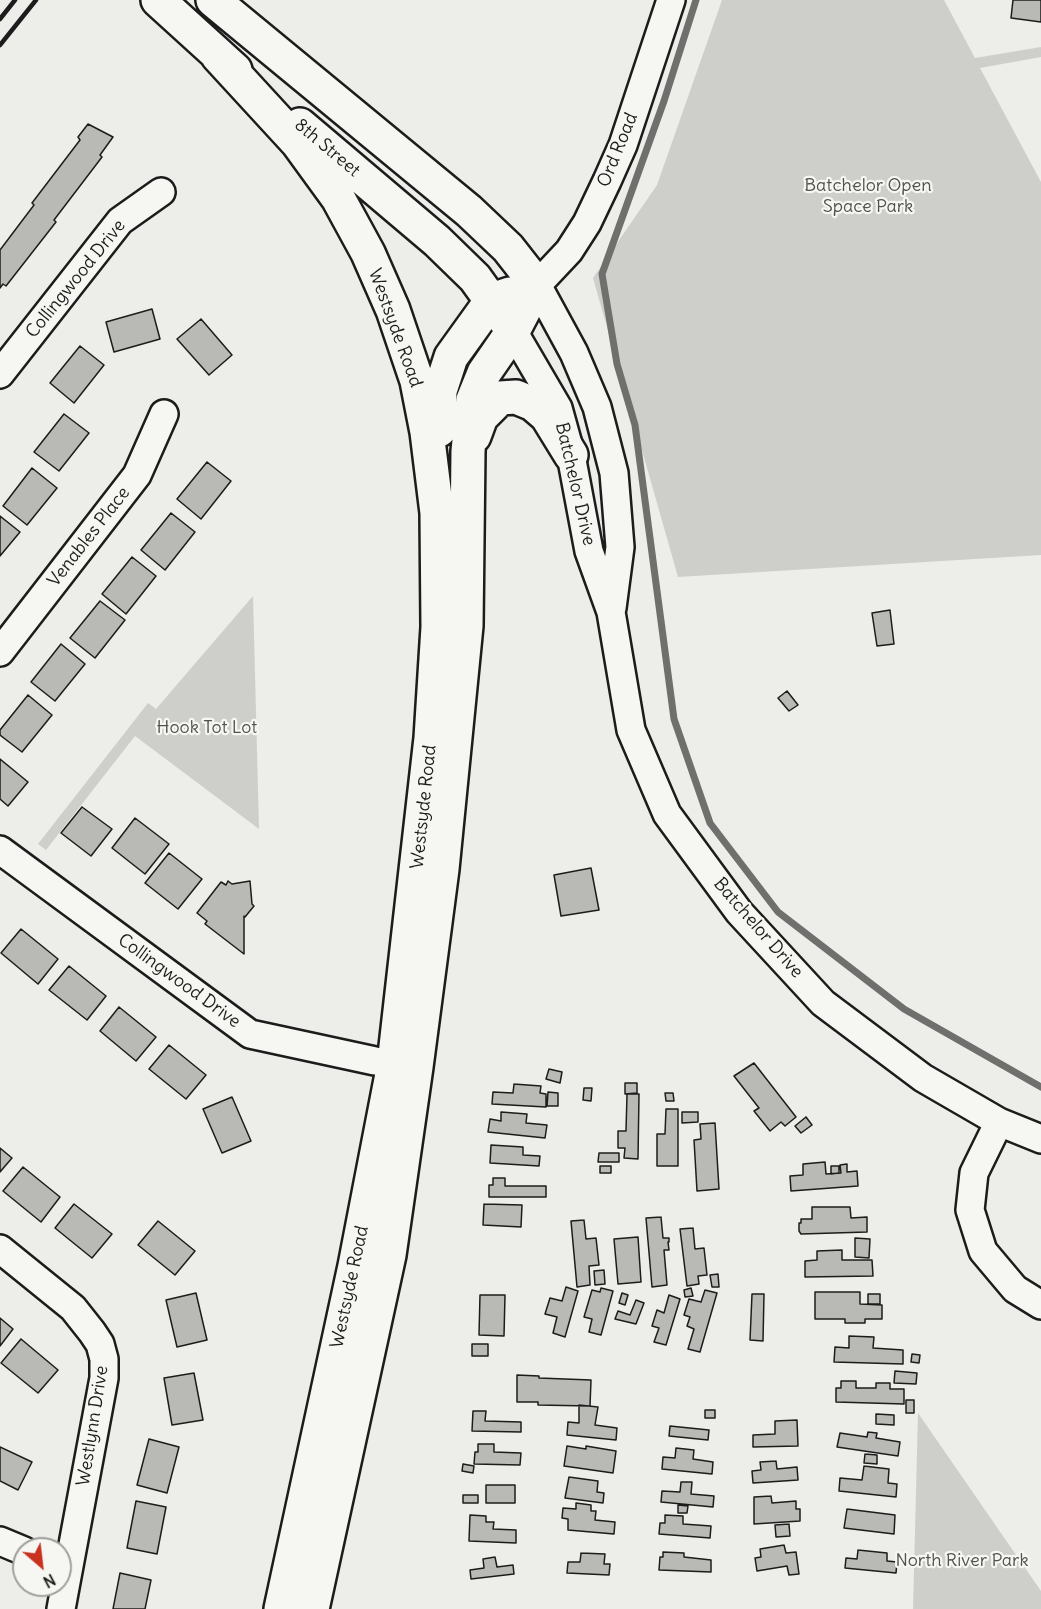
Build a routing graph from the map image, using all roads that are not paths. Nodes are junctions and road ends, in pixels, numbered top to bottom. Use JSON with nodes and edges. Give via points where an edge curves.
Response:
{"nodes":[{"id":1,"x":158,"y":0,"type":"edge"},
{"id":2,"x":213,"y":0,"type":"edge"},
{"id":3,"x":671,"y":0,"type":"edge"},
{"id":4,"x":218,"y":56,"type":"junction"},
{"id":5,"x":161,"y":192,"type":"dead end"},
{"id":6,"x":537,"y":285,"type":"junction"},
{"id":7,"x":492,"y":300,"type":"junction"},
{"id":8,"x":513,"y":331,"type":"junction"},
{"id":9,"x":0,"y":374,"type":"edge"},
{"id":10,"x":164,"y":414,"type":"dead end"},
{"id":11,"x":468,"y":451,"type":"junction"},
{"id":12,"x":571,"y":455,"type":"junction"},
{"id":13,"x":437,"y":513,"type":"junction"},
{"id":14,"x":611,"y":612,"type":"junction"},
{"id":15,"x":0,"y":652,"type":"edge"},
{"id":16,"x":0,"y":849,"type":"edge"},
{"id":17,"x":405,"y":1066,"type":"junction"},
{"id":18,"x":999,"y":1122,"type":"junction"},
{"id":19,"x":1041,"y":1139,"type":"edge"},
{"id":20,"x":0,"y":1249,"type":"edge"},
{"id":21,"x":1041,"y":1305,"type":"edge"},
{"id":22,"x":71,"y":1537,"type":"edge"},
{"id":23,"x":281,"y":1609,"type":"edge"},
{"id":24,"x":312,"y":1609,"type":"edge"}],
"edges":[{"from":1,"to":4,"type":"main road","name":"8th Street"},
{"from":2,"to":6,"type":"main road","via":[[469,211],[508,248]]},
{"from":3,"to":6,"type":"street","name":"Ord Road","via":[[607,182],[569,251]]},
{"from":4,"to":7,"type":"main road","name":"8th Street","via":[[437,241]]},
{"from":4,"to":13,"type":"main road","name":"Westsyde Road","via":[[298,143],[338,198],[368,253],[417,381]]},
{"from":5,"to":9,"type":"street","name":"Collingwood Drive","via":[[120,221]]},
{"from":6,"to":7,"type":"main road"},
{"from":6,"to":8,"type":"main road","name":"Westsyde Road"},
{"from":6,"to":14,"type":"street","name":"Batchelor Drive","via":[[574,353],[597,407],[614,473],[620,547]]},
{"from":7,"to":8,"type":"main road","name":"Batchelor Drive"},
{"from":7,"to":13,"type":"main road","via":[[451,357],[440,391]]},
{"from":8,"to":11,"type":"main road","name":"Westsyde Road","via":[[484,373],[473,400]]},
{"from":8,"to":12,"type":"street","name":"Batchelor Drive","via":[[558,408]]},
{"from":10,"to":15,"type":"street","name":"Venables Place","via":[[137,475]]},
{"from":11,"to":12,"type":"main road","via":[[481,417],[500,398],[516,398],[533,404],[548,416]]},
{"from":11,"to":17,"type":"main road","name":"Westsyde Road","via":[[466,626],[442,869]]},
{"from":12,"to":14,"type":"street","name":"Batchelor Drive","via":[[590,551]]},
{"from":13,"to":17,"type":"main road","name":"Westsyde Road","via":[[438,627]]},
{"from":14,"to":18,"type":"street","name":"Batchelor Drive","via":[[631,730],[667,814],[739,912],[824,1003],[923,1078]]},
{"from":16,"to":17,"type":"street","name":"Collingwood Drive","via":[[250,1034]]},
{"from":17,"to":23,"type":"main road","name":"Westsyde Road","via":[[355,1266]]},
{"from":17,"to":24,"type":"main road","name":"Westsyde Road","via":[[389,1255]]},
{"from":18,"to":19,"type":"street","name":"Batchelor Drive"},
{"from":18,"to":21,"type":"street","via":[[974,1173],[970,1210],[983,1251],[1015,1289]]},
{"from":20,"to":22,"type":"street","name":"Westlynn Drive","via":[[73,1308],[100,1344],[104,1359],[104,1378]]}]}
